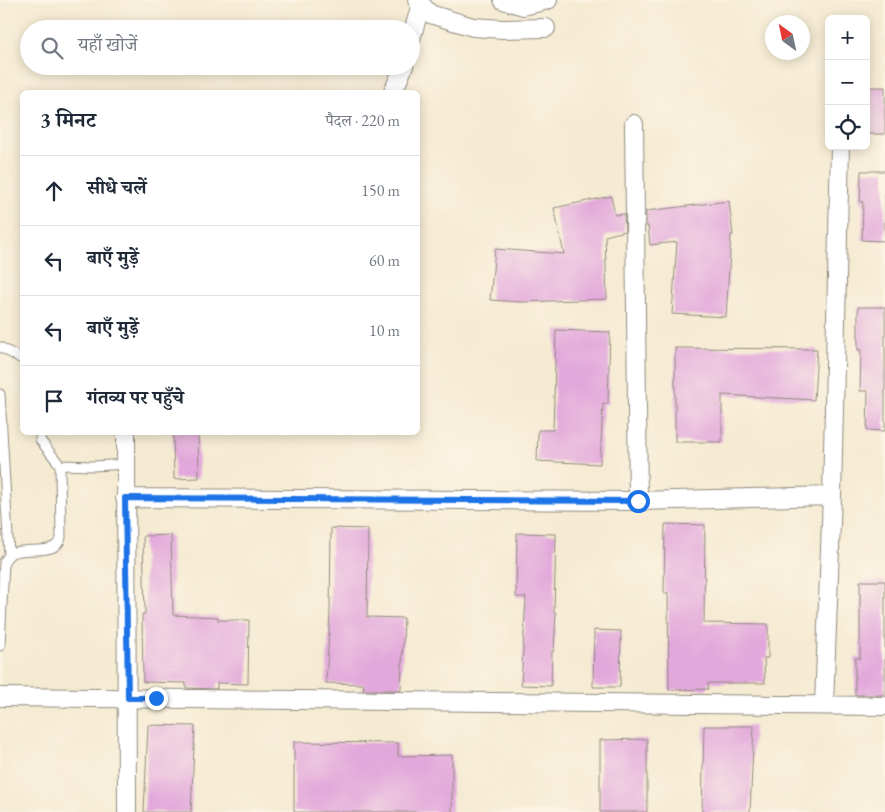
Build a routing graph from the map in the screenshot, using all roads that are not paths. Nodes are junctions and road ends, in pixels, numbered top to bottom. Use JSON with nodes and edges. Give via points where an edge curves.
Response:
{"nodes":[{"id":1,"x":503,"y":0,"type":"edge"},
{"id":2,"x":548,"y":0,"type":"edge"},
{"id":3,"x":419,"y":2,"type":"edge"},
{"id":4,"x":415,"y":20,"type":"edge"},
{"id":5,"x":546,"y":28,"type":"dead end"},
{"id":6,"x":400,"y":75,"type":"edge"},
{"id":7,"x":394,"y":90,"type":"edge"},
{"id":8,"x":634,"y":124,"type":"dead end"},
{"id":9,"x":840,"y":150,"type":"edge"},
{"id":10,"x":0,"y":347,"type":"edge"},
{"id":11,"x":20,"y":359,"type":"edge"},
{"id":12,"x":0,"y":394,"type":"edge"},
{"id":13,"x":41,"y":435,"type":"edge"},
{"id":14,"x":126,"y":435,"type":"edge"},
{"id":15,"x":126,"y":464,"type":"junction"},
{"id":16,"x":60,"y":465,"type":"junction"},
{"id":17,"x":832,"y":496,"type":"junction"},
{"id":18,"x":125,"y":498,"type":"junction"},
{"id":19,"x":638,"y":501,"type":"junction"},
{"id":20,"x":9,"y":555,"type":"junction"},
{"id":21,"x":0,"y":646,"type":"edge"},
{"id":22,"x":0,"y":697,"type":"edge"},
{"id":23,"x":128,"y":698,"type":"junction"},
{"id":24,"x":824,"y":705,"type":"junction"},
{"id":25,"x":885,"y":706,"type":"edge"},
{"id":26,"x":127,"y":812,"type":"edge"}],
"edges":[{"from":1,"to":2,"type":"street","via":[[523,6]]},
{"from":3,"to":4,"type":"street"},
{"from":3,"to":5,"type":"street","via":[[430,14],[473,28]]},
{"from":6,"to":7,"type":"street"},
{"from":8,"to":19,"type":"street"},
{"from":9,"to":17,"type":"street"},
{"from":10,"to":11,"type":"lane"},
{"from":12,"to":20,"type":"lane"},
{"from":13,"to":16,"type":"lane","via":[[40,440]]},
{"from":14,"to":15,"type":"street"},
{"from":15,"to":16,"type":"lane"},
{"from":15,"to":18,"type":"street"},
{"from":16,"to":20,"type":"lane","via":[[60,542],[48,549]]},
{"from":17,"to":19,"type":"street"},
{"from":17,"to":24,"type":"street"},
{"from":18,"to":19,"type":"street"},
{"from":18,"to":23,"type":"street"},
{"from":20,"to":21,"type":"lane","via":[[2,568]]},
{"from":22,"to":23,"type":"street"},
{"from":23,"to":24,"type":"street"},
{"from":23,"to":26,"type":"street"},
{"from":24,"to":25,"type":"street"}]}
